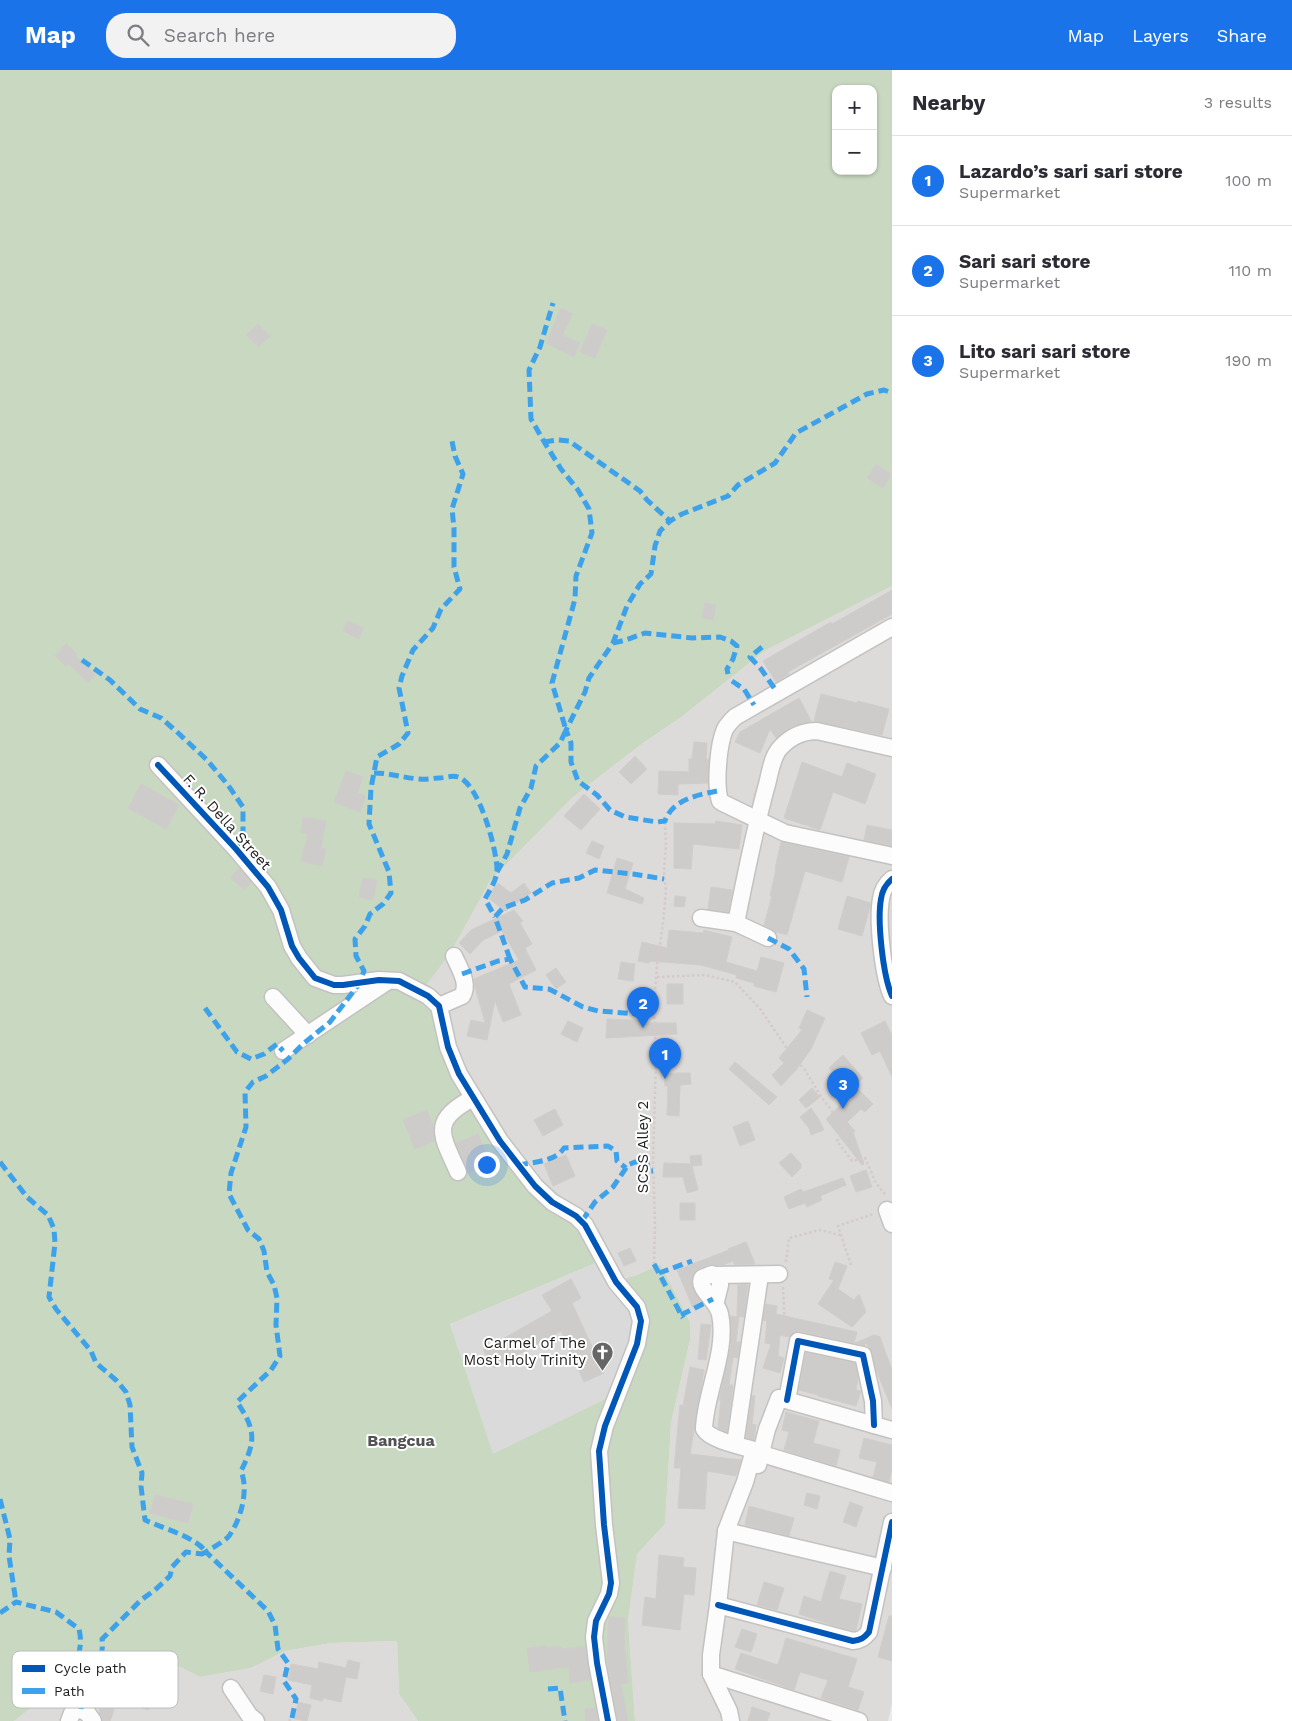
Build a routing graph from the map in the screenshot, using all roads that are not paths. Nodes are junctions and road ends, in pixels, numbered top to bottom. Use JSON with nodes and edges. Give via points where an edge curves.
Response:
{"nodes":[{"id":1,"x":892,"y":627,"type":"edge"},
{"id":2,"x":892,"y":748,"type":"edge"},
{"id":3,"x":158,"y":765,"type":"dead end"},
{"id":4,"x":757,"y":821,"type":"junction"},
{"id":5,"x":892,"y":856,"type":"edge"},
{"id":6,"x":892,"y":879,"type":"edge"},
{"id":7,"x":701,"y":918,"type":"dead end"},
{"id":8,"x":736,"y":923,"type":"junction"},
{"id":9,"x":768,"y":938,"type":"dead end"},
{"id":10,"x":454,"y":956,"type":"dead end"},
{"id":11,"x":390,"y":980,"type":"junction"},
{"id":12,"x":892,"y":996,"type":"edge"},
{"id":13,"x":273,"y":997,"type":"dead end"},
{"id":14,"x":439,"y":1006,"type":"junction"},
{"id":15,"x":308,"y":1035,"type":"junction"},
{"id":16,"x":283,"y":1051,"type":"dead end"},
{"id":17,"x":474,"y":1098,"type":"junction"},
{"id":18,"x":458,"y":1172,"type":"dead end"},
{"id":19,"x":760,"y":1274,"type":"junction"},
{"id":20,"x":782,"y":1274,"type":"road end"},
{"id":21,"x":787,"y":1400,"type":"junction"},
{"id":22,"x":874,"y":1425,"type":"junction"},
{"id":23,"x":892,"y":1430,"type":"edge"},
{"id":24,"x":734,"y":1444,"type":"junction"},
{"id":25,"x":762,"y":1454,"type":"junction"},
{"id":26,"x":892,"y":1493,"type":"edge"},
{"id":27,"x":892,"y":1522,"type":"edge"},
{"id":28,"x":728,"y":1531,"type":"junction"},
{"id":29,"x":883,"y":1568,"type":"junction"},
{"id":30,"x":718,"y":1605,"type":"junction"},
{"id":31,"x":711,"y":1674,"type":"junction"},
{"id":32,"x":231,"y":1688,"type":"dead end"},
{"id":33,"x":69,"y":1721,"type":"edge"},
{"id":34,"x":93,"y":1721,"type":"edge"},
{"id":35,"x":256,"y":1721,"type":"edge"},
{"id":36,"x":608,"y":1721,"type":"edge"},
{"id":37,"x":731,"y":1721,"type":"edge"},
{"id":38,"x":859,"y":1721,"type":"edge"}],
"edges":[{"from":1,"to":4,"type":"street","via":[[746,709],[729,723],[722,740],[717,791],[720,801]]},
{"from":2,"to":4,"type":"street","via":[[818,731],[799,734],[776,754]]},
{"from":3,"to":11,"type":"street","name":"F. R. Della Street","via":[[268,887],[281,910],[292,946],[315,978],[343,986]]},
{"from":4,"to":5,"type":"street","via":[[785,833]]},
{"from":4,"to":8,"type":"street"},
{"from":6,"to":12,"type":"street","via":[[885,886],[880,912],[883,955]]},
{"from":7,"to":8,"type":"street"},
{"from":8,"to":9,"type":"street"},
{"from":10,"to":14,"type":"street","via":[[464,980],[464,993]]},
{"from":11,"to":14,"type":"street","name":"F. R. Della Street","via":[[411,986]]},
{"from":11,"to":15,"type":"street"},
{"from":13,"to":15,"type":"street"},
{"from":14,"to":17,"type":"street","via":[[448,1047]]},
{"from":15,"to":16,"type":"street"},
{"from":17,"to":18,"type":"street","via":[[452,1112],[442,1129]]},
{"from":17,"to":36,"type":"street","via":[[500,1140],[535,1186],[586,1225],[616,1282],[633,1300],[640,1315],[637,1344],[605,1426],[599,1451],[612,1582],[596,1621],[594,1637]]},
{"from":19,"to":20,"type":"street"},
{"from":19,"to":24,"type":"street"},
{"from":19,"to":24,"type":"street","via":[[712,1274],[701,1281],[716,1302],[720,1314],[720,1350],[704,1429],[709,1435]]},
{"from":21,"to":22,"type":"street"},
{"from":21,"to":22,"type":"street","via":[[798,1341],[863,1355],[873,1401]]},
{"from":21,"to":25,"type":"street","via":[[779,1398]]},
{"from":22,"to":23,"type":"street"},
{"from":24,"to":28,"type":"street","via":[[754,1450]]},
{"from":25,"to":26,"type":"street"},
{"from":25,"to":28,"type":"street"},
{"from":27,"to":29,"type":"street"},
{"from":28,"to":29,"type":"street"},
{"from":28,"to":30,"type":"street"},
{"from":29,"to":30,"type":"street","via":[[869,1632],[860,1640],[853,1641]]},
{"from":30,"to":31,"type":"street"},
{"from":31,"to":37,"type":"street"},
{"from":31,"to":38,"type":"street"},
{"from":32,"to":35,"type":"street"},
{"from":33,"to":34,"type":"street","via":[[72,1713],[81,1709]]}]}
